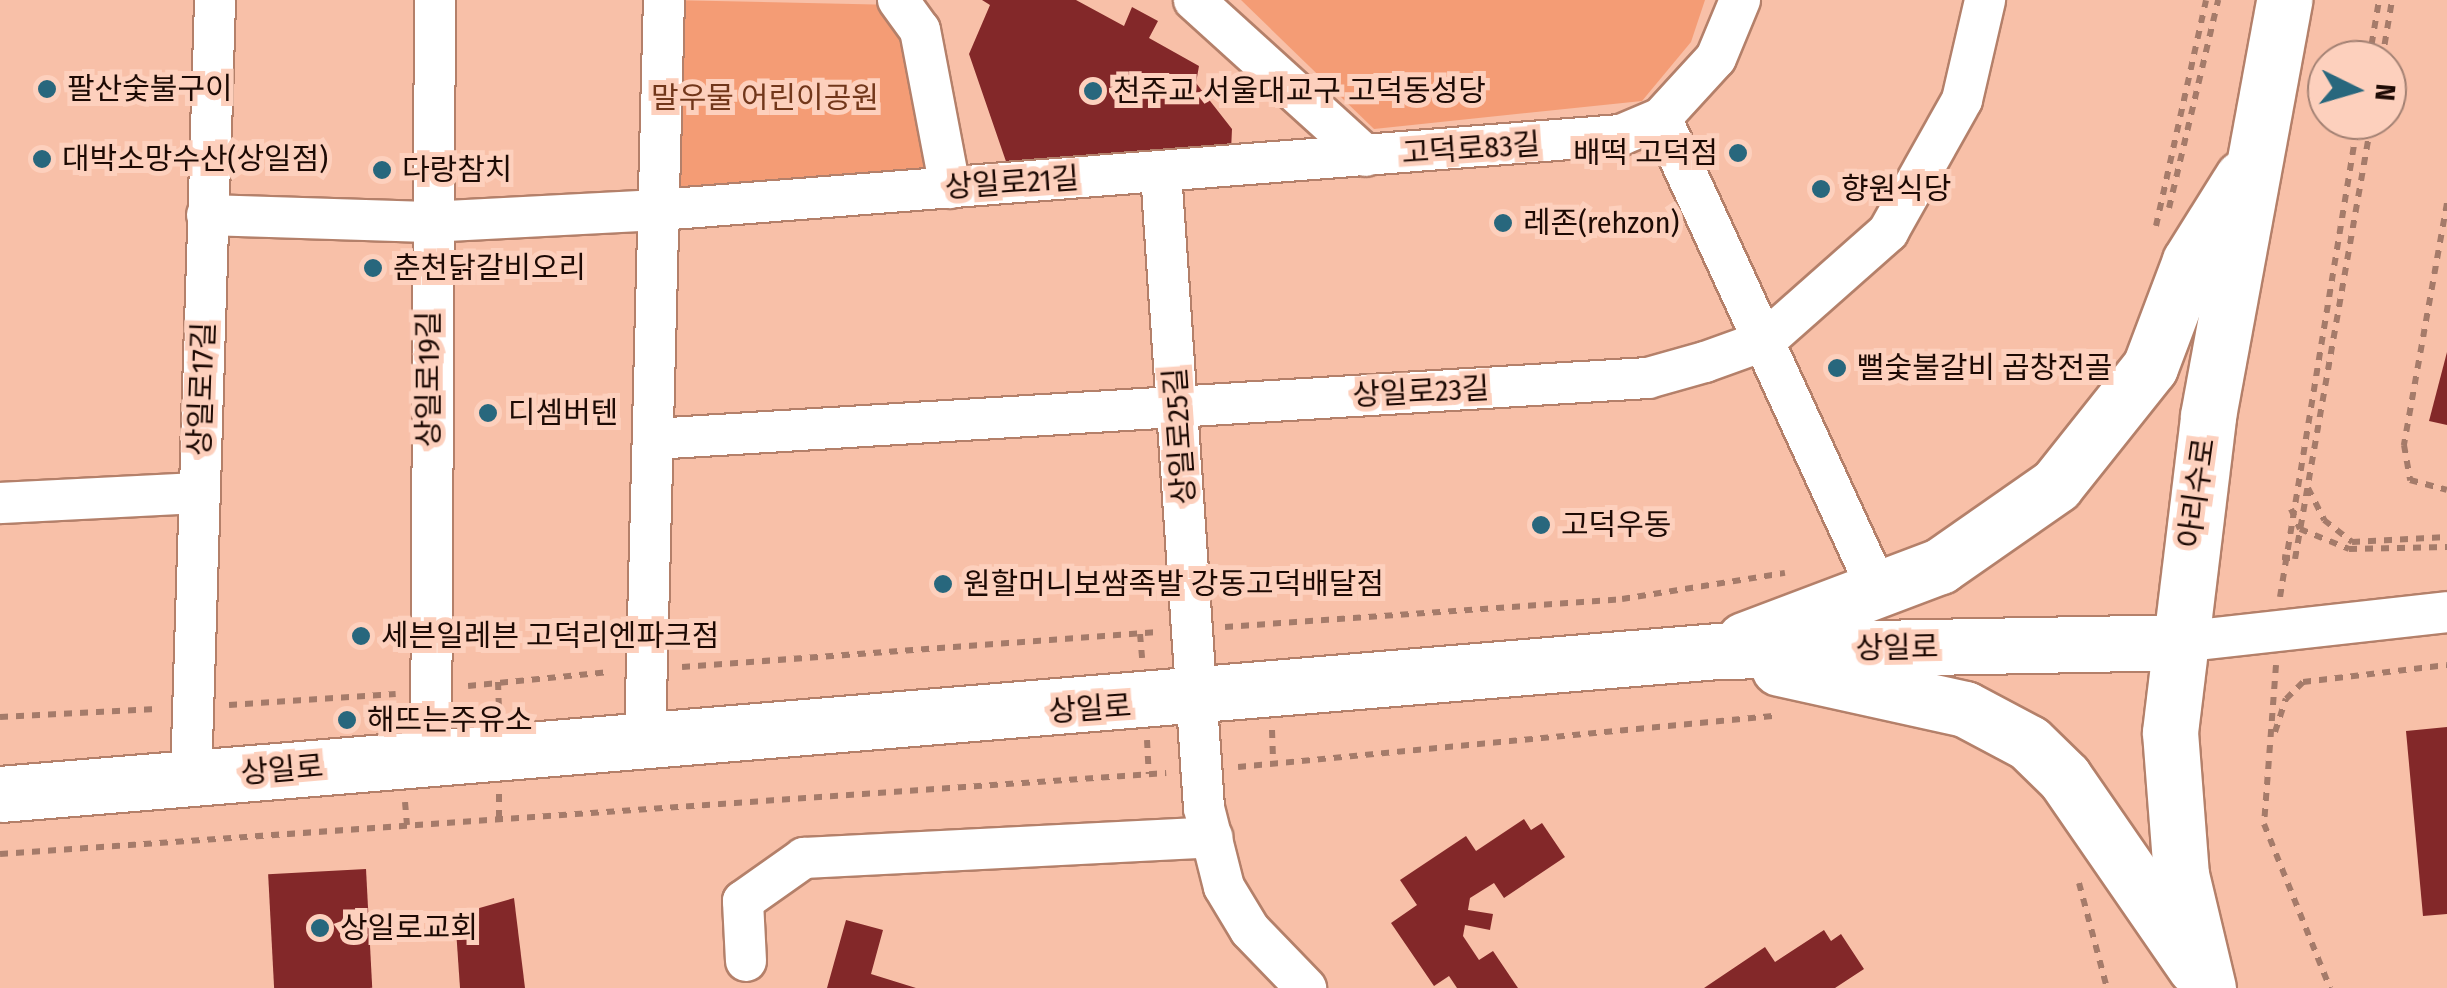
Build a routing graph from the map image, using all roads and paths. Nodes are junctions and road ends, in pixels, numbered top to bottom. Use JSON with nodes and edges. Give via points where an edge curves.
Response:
{"nodes":[{"id":1,"x":215,"y":0,"type":"edge"},
{"id":2,"x":435,"y":0,"type":"edge"},
{"id":3,"x":664,"y":0,"type":"edge"},
{"id":4,"x":898,"y":0,"type":"edge"},
{"id":5,"x":1194,"y":0,"type":"edge"},
{"id":6,"x":1740,"y":0,"type":"edge"},
{"id":7,"x":1985,"y":0,"type":"edge"},
{"id":8,"x":2206,"y":0,"type":"edge"},
{"id":9,"x":2284,"y":0,"type":"edge"},
{"id":10,"x":2379,"y":0,"type":"edge"},
{"id":11,"x":2392,"y":0,"type":"edge"},
{"id":12,"x":2372,"y":40,"type":"edge"},
{"id":13,"x":2385,"y":40,"type":"edge"},
{"id":14,"x":1661,"y":118,"type":"junction"},
{"id":15,"x":2355,"y":140,"type":"edge"},
{"id":16,"x":2369,"y":140,"type":"edge"},
{"id":17,"x":2260,"y":148,"type":"junction"},
{"id":18,"x":1366,"y":156,"type":"junction"},
{"id":19,"x":1161,"y":172,"type":"junction"},
{"id":20,"x":950,"y":188,"type":"junction"},
{"id":21,"x":2447,"y":203,"type":"edge"},
{"id":22,"x":659,"y":210,"type":"junction"},
{"id":23,"x":208,"y":215,"type":"junction"},
{"id":24,"x":428,"y":222,"type":"junction"},
{"id":25,"x":2154,"y":234,"type":"dead end"},
{"id":26,"x":1766,"y":340,"type":"junction"},
{"id":27,"x":1178,"y":407,"type":"junction"},
{"id":28,"x":653,"y":439,"type":"junction"},
{"id":29,"x":2308,"y":487,"type":"junction"},
{"id":30,"x":2447,"y":490,"type":"edge"},
{"id":31,"x":198,"y":493,"type":"junction"},
{"id":32,"x":0,"y":503,"type":"edge"},
{"id":33,"x":2291,"y":508,"type":"junction"},
{"id":34,"x":2300,"y":529,"type":"junction"},
{"id":35,"x":2447,"y":537,"type":"edge"},
{"id":36,"x":2447,"y":548,"type":"edge"},
{"id":37,"x":1868,"y":566,"type":"junction"},
{"id":38,"x":2447,"y":612,"type":"edge"},
{"id":39,"x":1194,"y":630,"type":"junction"},
{"id":40,"x":2180,"y":642,"type":"junction"},
{"id":41,"x":1718,"y":651,"type":"junction"},
{"id":42,"x":2447,"y":665,"type":"edge"},
{"id":43,"x":646,"y":669,"type":"junction"},
{"id":44,"x":430,"y":690,"type":"junction"},
{"id":45,"x":1199,"y":701,"type":"junction"},
{"id":46,"x":192,"y":707,"type":"junction"},
{"id":47,"x":1792,"y":714,"type":"dead end"},
{"id":48,"x":0,"y":717,"type":"edge"},
{"id":49,"x":645,"y":738,"type":"junction"},
{"id":50,"x":430,"y":758,"type":"junction"},
{"id":51,"x":1202,"y":770,"type":"junction"},
{"id":52,"x":191,"y":778,"type":"junction"},
{"id":53,"x":0,"y":794,"type":"edge"},
{"id":54,"x":1212,"y":836,"type":"junction"},
{"id":55,"x":0,"y":854,"type":"edge"},
{"id":56,"x":746,"y":961,"type":"dead end"},
{"id":57,"x":2206,"y":983,"type":"edge"},
{"id":58,"x":1306,"y":988,"type":"edge"},
{"id":59,"x":2330,"y":988,"type":"edge"}],
"edges":[{"from":1,"to":23,"type":"street","name":"상일로17길"},
{"from":2,"to":24,"type":"street","name":"상일로19길"},
{"from":3,"to":22,"type":"street"},
{"from":4,"to":20,"type":"street","via":[[920,30]]},
{"from":5,"to":18,"type":"street","name":"고덕로83길"},
{"from":6,"to":14,"type":"street","name":"고덕로83길","via":[[1716,58]]},
{"from":7,"to":26,"type":"street","name":"상일로23길","via":[[1962,100],[1888,232]]},
{"from":8,"to":25,"type":"path"},
{"from":9,"to":17,"type":"main road","name":"아리수로"},
{"from":10,"to":12,"type":"path"},
{"from":11,"to":13,"type":"path"},
{"from":14,"to":18,"type":"street","name":"고덕로83길","via":[[1621,135]]},
{"from":14,"to":26,"type":"street"},
{"from":15,"to":33,"type":"path"},
{"from":16,"to":29,"type":"path"},
{"from":17,"to":37,"type":"main road","via":[[2190,261],[2150,367],[2102,437],[1990,539]]},
{"from":17,"to":40,"type":"main road","name":"아리수로","via":[[2208,416]]},
{"from":18,"to":19,"type":"street","name":"상일로21길"},
{"from":19,"to":20,"type":"street","name":"상일로21길"},
{"from":19,"to":27,"type":"street","name":"상일로25길"},
{"from":20,"to":22,"type":"street","name":"상일로21길"},
{"from":21,"to":30,"type":"path","via":[[2404,444],[2410,480]]},
{"from":22,"to":24,"type":"street","name":"상일로21길"},
{"from":22,"to":28,"type":"street"},
{"from":23,"to":24,"type":"street","name":"상일로21길"},
{"from":23,"to":31,"type":"street","name":"상일로17길"},
{"from":24,"to":44,"type":"street","name":"상일로19길"},
{"from":26,"to":27,"type":"street","name":"상일로23길","via":[[1648,378]]},
{"from":26,"to":37,"type":"street"},
{"from":27,"to":28,"type":"street","name":"상일로23길"},
{"from":27,"to":39,"type":"street","name":"상일로25길"},
{"from":28,"to":43,"type":"street"},
{"from":29,"to":34,"type":"path"},
{"from":29,"to":35,"type":"path","via":[[2324,520],[2352,542]]},
{"from":31,"to":32,"type":"street"},
{"from":31,"to":46,"type":"street","name":"상일로17길"},
{"from":33,"to":34,"type":"path"},
{"from":33,"to":34,"type":"path","via":[[2282,557],[2295,559]]},
{"from":34,"to":36,"type":"path","via":[[2348,549]]},
{"from":37,"to":39,"type":"path","via":[[1622,599]]},
{"from":37,"to":41,"type":"main road"},
{"from":38,"to":40,"type":"street"},
{"from":39,"to":43,"type":"path"},
{"from":39,"to":45,"type":"street","name":"상일로25길"},
{"from":40,"to":41,"type":"main road","name":"상일로"},
{"from":40,"to":57,"type":"main road","name":"아리수로","via":[[2168,770]]},
{"from":41,"to":45,"type":"main road","name":"상일로"},
{"from":41,"to":57,"type":"main road","via":[[1996,720],[2064,777]]},
{"from":42,"to":59,"type":"path","via":[[2303,682],[2286,699],[2272,742],[2264,824]]},
{"from":43,"to":44,"type":"path"},
{"from":43,"to":49,"type":"street"},
{"from":44,"to":46,"type":"path"},
{"from":44,"to":50,"type":"street","name":"상일로19길"},
{"from":45,"to":49,"type":"main road","name":"상일로"},
{"from":45,"to":51,"type":"street","name":"상일로25길"},
{"from":46,"to":48,"type":"path"},
{"from":46,"to":52,"type":"street","name":"상일로17길"},
{"from":47,"to":51,"type":"path"},
{"from":49,"to":50,"type":"main road","name":"상일로"},
{"from":50,"to":52,"type":"main road","name":"상일로"},
{"from":51,"to":54,"type":"street","name":"상일로25길"},
{"from":51,"to":55,"type":"path"},
{"from":52,"to":53,"type":"main road","name":"상일로"},
{"from":54,"to":56,"type":"street","via":[[804,858],[743,901]]},
{"from":54,"to":58,"type":"street","name":"상일로25길","via":[[1224,888],[1250,930]]}]}
